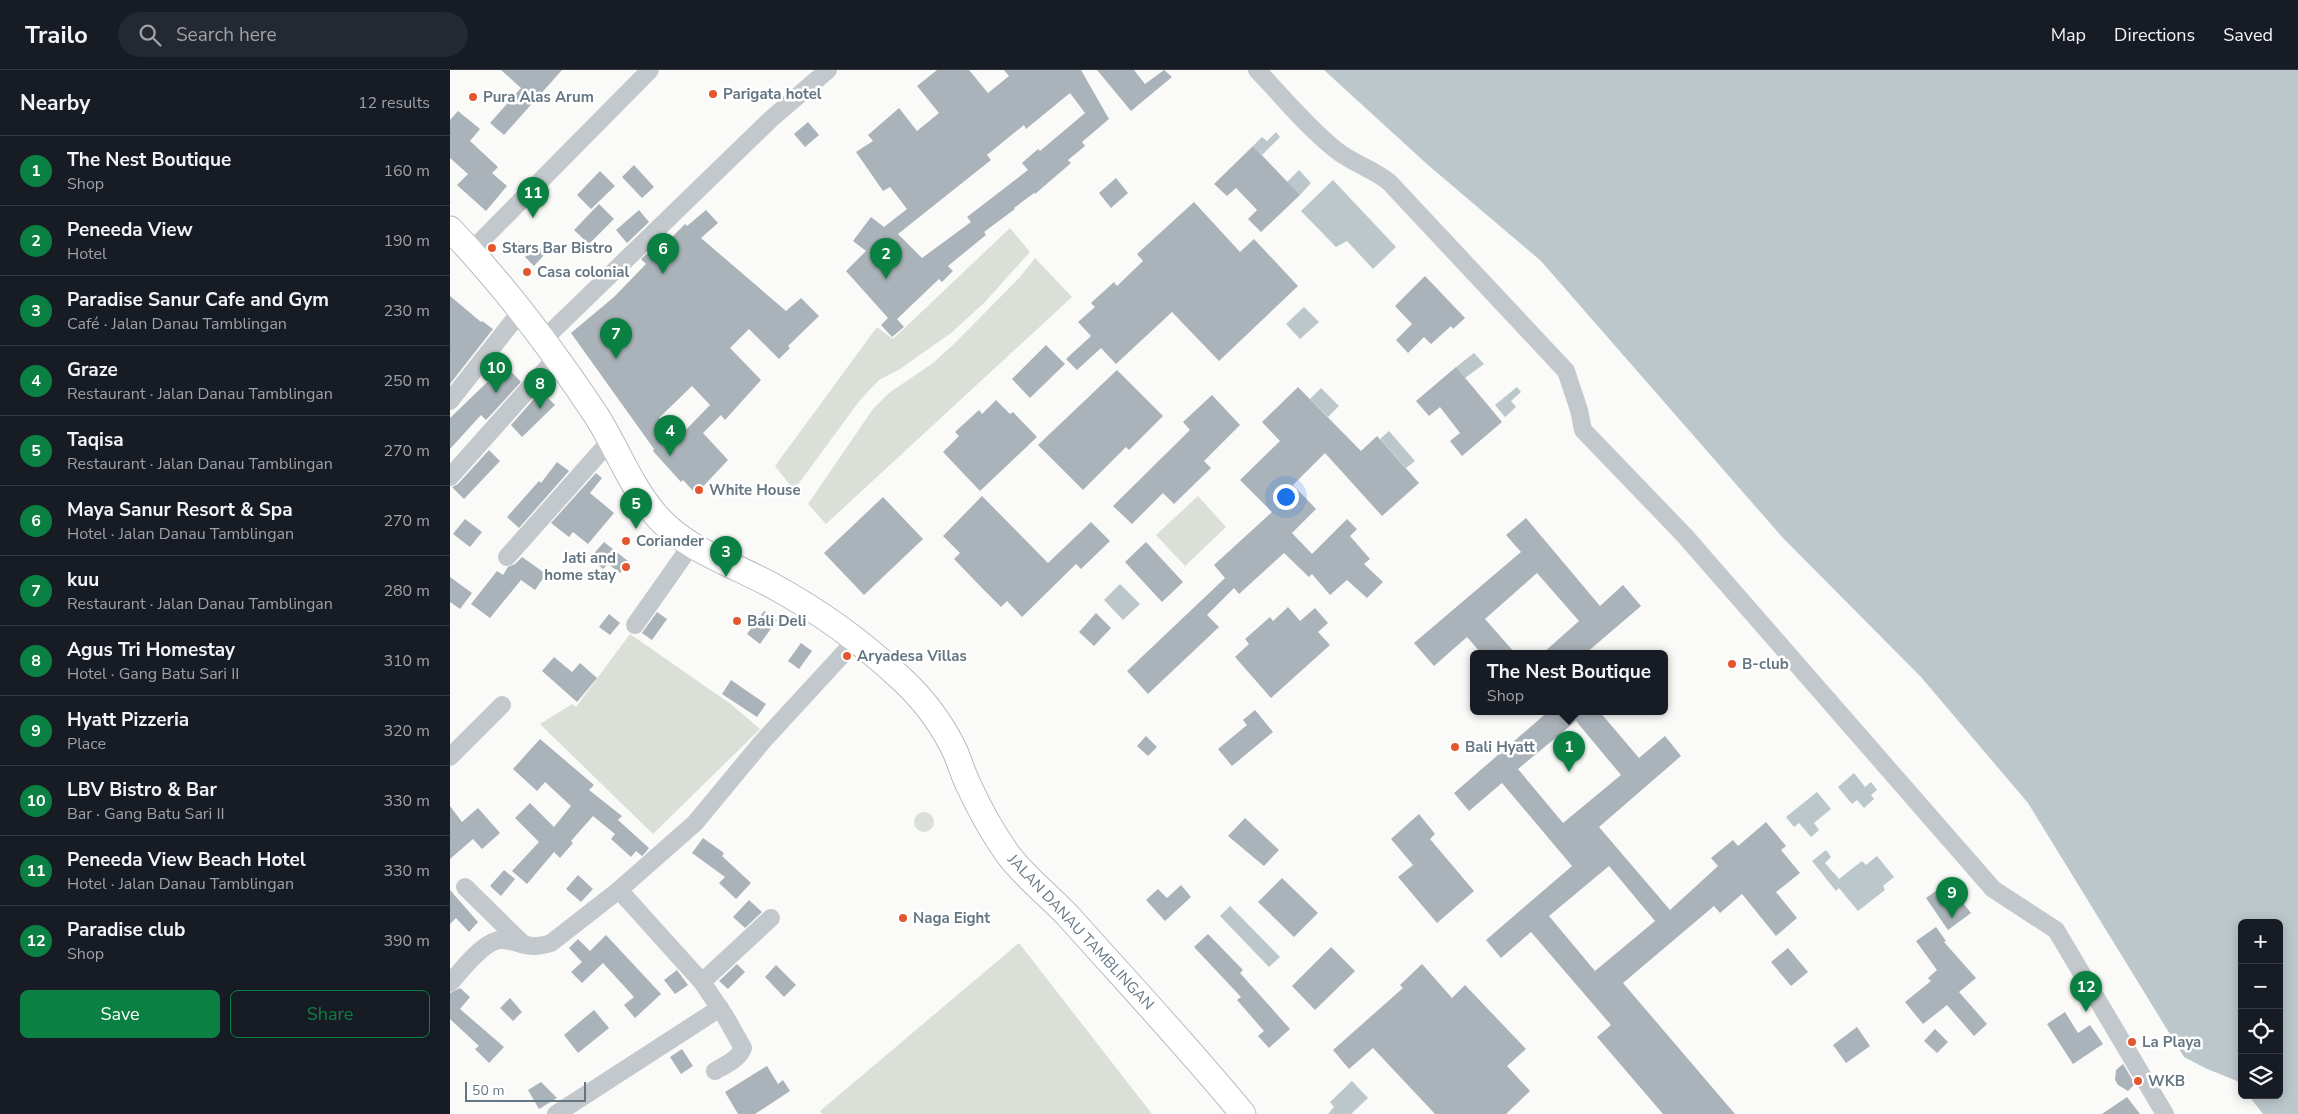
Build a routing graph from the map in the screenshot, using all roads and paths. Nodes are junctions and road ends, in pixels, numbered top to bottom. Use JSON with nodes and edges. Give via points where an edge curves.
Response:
{"nodes":[{"id":1,"x":650,"y":70,"type":"edge"},
{"id":2,"x":828,"y":70,"type":"edge"},
{"id":3,"x":1257,"y":70,"type":"edge"},
{"id":4,"x":450,"y":229,"type":"edge"},
{"id":5,"x":471,"y":251,"type":"junction"},
{"id":6,"x":521,"y":311,"type":"junction"},
{"id":7,"x":550,"y":348,"type":"junction"},
{"id":8,"x":450,"y":401,"type":"edge"},
{"id":9,"x":611,"y":440,"type":"junction"},
{"id":10,"x":450,"y":477,"type":"edge"},
{"id":11,"x":692,"y":544,"type":"junction"},
{"id":12,"x":507,"y":557,"type":"dead end"},
{"id":13,"x":635,"y":625,"type":"dead end"},
{"id":14,"x":855,"y":640,"type":"junction"},
{"id":15,"x":502,"y":705,"type":"dead end"},
{"id":16,"x":450,"y":757,"type":"edge"},
{"id":17,"x":465,"y":887,"type":"dead end"},
{"id":18,"x":619,"y":890,"type":"junction"},
{"id":19,"x":771,"y":918,"type":"dead end"},
{"id":20,"x":525,"y":946,"type":"junction"},
{"id":21,"x":702,"y":982,"type":"junction"},
{"id":22,"x":450,"y":983,"type":"edge"},
{"id":23,"x":720,"y":1008,"type":"junction"},
{"id":24,"x":715,"y":1071,"type":"dead end"},
{"id":25,"x":556,"y":1114,"type":"edge"},
{"id":26,"x":1243,"y":1114,"type":"edge"},
{"id":27,"x":2164,"y":1114,"type":"edge"}],
"edges":[{"from":1,"to":5,"type":"street"},
{"from":2,"to":7,"type":"street","via":[[771,119]]},
{"from":3,"to":27,"type":"street","via":[[1338,152],[1377,172],[1389,182],[1566,371],[1583,430],[1686,536],[1993,889],[2056,930]]},
{"from":4,"to":5,"type":"street","name":"JALAN DANAU TAMBLINGAN"},
{"from":5,"to":6,"type":"street","name":"JALAN DANAU TAMBLINGAN"},
{"from":6,"to":7,"type":"street","name":"JALAN DANAU TAMBLINGAN"},
{"from":6,"to":8,"type":"street"},
{"from":7,"to":9,"type":"street","name":"JALAN DANAU TAMBLINGAN"},
{"from":7,"to":10,"type":"street"},
{"from":9,"to":11,"type":"street","name":"JALAN DANAU TAMBLINGAN","via":[[655,514],[668,528]]},
{"from":9,"to":12,"type":"street"},
{"from":11,"to":13,"type":"street"},
{"from":11,"to":14,"type":"street","name":"JALAN DANAU TAMBLINGAN","via":[[775,587]]},
{"from":14,"to":18,"type":"street","via":[[763,742],[696,823]]},
{"from":14,"to":26,"type":"street","name":"JALAN DANAU TAMBLINGAN","via":[[923,701],[954,748],[978,806],[1008,854],[1112,965]]},
{"from":15,"to":16,"type":"street"},
{"from":17,"to":20,"type":"street"},
{"from":18,"to":20,"type":"street","via":[[551,943]]},
{"from":18,"to":21,"type":"street"},
{"from":19,"to":21,"type":"street"},
{"from":20,"to":22,"type":"street","via":[[503,939],[492,940]]},
{"from":21,"to":23,"type":"street"},
{"from":23,"to":24,"type":"street","via":[[743,1048],[734,1060]]},
{"from":23,"to":25,"type":"street"}]}
